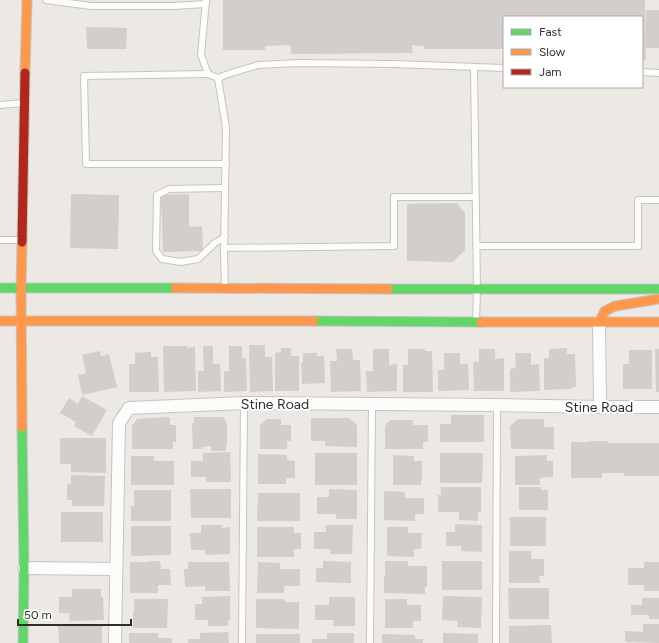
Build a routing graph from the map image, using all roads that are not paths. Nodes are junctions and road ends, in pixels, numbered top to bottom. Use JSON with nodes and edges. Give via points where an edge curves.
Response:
{"nodes":[{"id":1,"x":27,"y":0,"type":"edge"},
{"id":2,"x":46,"y":0,"type":"edge"},
{"id":3,"x":206,"y":2,"type":"edge"},
{"id":4,"x":474,"y":67,"type":"junction"},
{"id":5,"x":503,"y":68,"type":"edge"},
{"id":6,"x":643,"y":72,"type":"edge"},
{"id":7,"x":208,"y":74,"type":"junction"},
{"id":8,"x":659,"y":74,"type":"edge"},
{"id":9,"x":218,"y":78,"type":"junction"},
{"id":10,"x":25,"y":103,"type":"junction"},
{"id":11,"x":0,"y":105,"type":"edge"},
{"id":12,"x":226,"y":164,"type":"junction"},
{"id":13,"x":225,"y":188,"type":"junction"},
{"id":14,"x":476,"y":197,"type":"junction"},
{"id":15,"x":659,"y":200,"type":"edge"},
{"id":16,"x":225,"y":237,"type":"junction"},
{"id":17,"x":0,"y":240,"type":"edge"},
{"id":18,"x":22,"y":240,"type":"junction"},
{"id":19,"x":476,"y":246,"type":"junction"},
{"id":20,"x":224,"y":248,"type":"junction"},
{"id":21,"x":0,"y":288,"type":"edge"},
{"id":22,"x":21,"y":288,"type":"junction"},
{"id":23,"x":225,"y":288,"type":"junction"},
{"id":24,"x":477,"y":289,"type":"junction"},
{"id":25,"x":659,"y":289,"type":"edge"},
{"id":26,"x":659,"y":299,"type":"edge"},
{"id":27,"x":0,"y":321,"type":"edge"},
{"id":28,"x":21,"y":321,"type":"junction"},
{"id":29,"x":476,"y":322,"type":"junction"},
{"id":30,"x":600,"y":322,"type":"junction"},
{"id":31,"x":659,"y":322,"type":"edge"},
{"id":32,"x":244,"y":403,"type":"junction"},
{"id":33,"x":372,"y":404,"type":"junction"},
{"id":34,"x":497,"y":405,"type":"junction"},
{"id":35,"x":600,"y":407,"type":"junction"},
{"id":36,"x":659,"y":407,"type":"edge"},
{"id":37,"x":24,"y":568,"type":"junction"},
{"id":38,"x":116,"y":569,"type":"junction"},
{"id":39,"x":23,"y":643,"type":"edge"},
{"id":40,"x":115,"y":643,"type":"edge"},
{"id":41,"x":242,"y":643,"type":"edge"},
{"id":42,"x":370,"y":643,"type":"edge"},
{"id":43,"x":496,"y":643,"type":"edge"}],
"edges":[{"from":1,"to":10,"type":"main road"},
{"from":2,"to":3,"type":"lane","via":[[91,6],[174,6]]},
{"from":3,"to":7,"type":"lane","via":[[201,55]]},
{"from":4,"to":5,"type":"lane"},
{"from":4,"to":9,"type":"lane","via":[[298,63],[258,65]]},
{"from":4,"to":14,"type":"lane"},
{"from":6,"to":8,"type":"lane"},
{"from":7,"to":9,"type":"lane"},
{"from":7,"to":12,"type":"lane","via":[[84,76],[86,164]]},
{"from":9,"to":12,"type":"lane","via":[[226,128]]},
{"from":10,"to":11,"type":"lane"},
{"from":10,"to":18,"type":"main road"},
{"from":12,"to":13,"type":"lane"},
{"from":13,"to":16,"type":"lane"},
{"from":13,"to":16,"type":"lane","via":[[169,188],[157,195],[156,251],[162,259],[181,262],[198,259]]},
{"from":14,"to":19,"type":"lane"},
{"from":14,"to":20,"type":"lane","via":[[394,197],[394,246]]},
{"from":15,"to":19,"type":"lane","via":[[638,200],[638,246]]},
{"from":16,"to":20,"type":"lane"},
{"from":17,"to":18,"type":"lane"},
{"from":18,"to":22,"type":"main road"},
{"from":19,"to":24,"type":"lane"},
{"from":20,"to":23,"type":"lane"},
{"from":21,"to":22,"type":"main road"},
{"from":22,"to":23,"type":"main road"},
{"from":22,"to":28,"type":"main road"},
{"from":23,"to":24,"type":"main road"},
{"from":24,"to":25,"type":"main road"},
{"from":24,"to":29,"type":"lane"},
{"from":26,"to":30,"type":"main road","via":[[615,306],[606,311]]},
{"from":27,"to":28,"type":"main road"},
{"from":28,"to":29,"type":"main road"},
{"from":28,"to":37,"type":"main road"},
{"from":29,"to":30,"type":"main road"},
{"from":30,"to":31,"type":"main road"},
{"from":30,"to":35,"type":"street"},
{"from":32,"to":33,"type":"street","name":"Stine Road"},
{"from":32,"to":38,"type":"street","name":"Stine Road","via":[[129,408],[119,423]]},
{"from":32,"to":41,"type":"lane"},
{"from":33,"to":34,"type":"street","name":"Stine Road"},
{"from":33,"to":42,"type":"lane"},
{"from":34,"to":35,"type":"street","name":"Stine Road"},
{"from":34,"to":43,"type":"lane"},
{"from":35,"to":36,"type":"street","name":"Stine Road"},
{"from":37,"to":38,"type":"street"},
{"from":37,"to":39,"type":"main road"},
{"from":38,"to":40,"type":"street","name":"Stine Road"}]}
